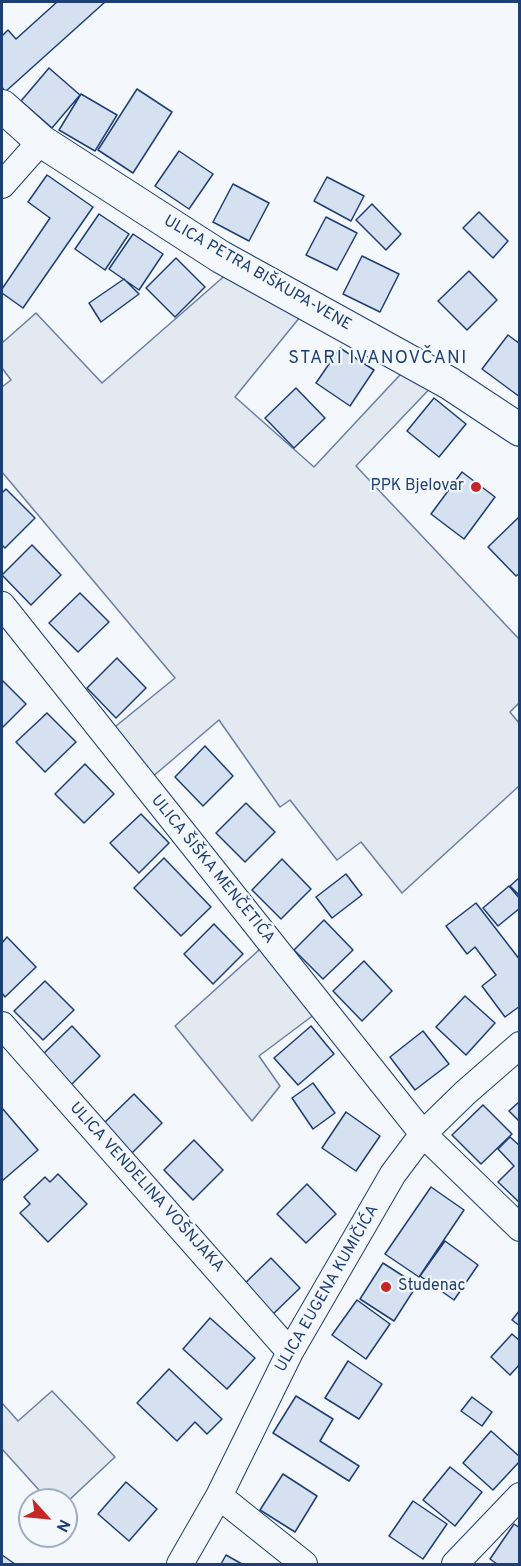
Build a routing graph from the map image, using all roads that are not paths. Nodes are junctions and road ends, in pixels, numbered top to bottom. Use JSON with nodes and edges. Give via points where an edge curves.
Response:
{"nodes":[{"id":1,"x":2,"y":106,"type":"edge"},
{"id":2,"x":41,"y":141,"type":"junction"},
{"id":3,"x":2,"y":184,"type":"edge"},
{"id":4,"x":519,"y":430,"type":"edge"},
{"id":5,"x":2,"y":605,"type":"edge"},
{"id":6,"x":2,"y":1025,"type":"edge"},
{"id":7,"x":519,"y":1045,"type":"edge"},
{"id":8,"x":423,"y":1134,"type":"junction"},
{"id":9,"x":519,"y":1228,"type":"edge"},
{"id":10,"x":290,"y":1352,"type":"junction"},
{"id":11,"x":219,"y":1496,"type":"junction"},
{"id":12,"x":519,"y":1496,"type":"edge"},
{"id":13,"x":180,"y":1564,"type":"edge"},
{"id":14,"x":304,"y":1564,"type":"edge"},
{"id":15,"x":455,"y":1564,"type":"edge"}],
"edges":[{"from":1,"to":2,"type":"main road","name":"ULICA PETRA BIŠKUPA-VENE"},
{"from":2,"to":3,"type":"street"},
{"from":2,"to":4,"type":"main road","name":"ULICA PETRA BIŠKUPA-VENE","via":[[221,257],[449,383]]},
{"from":5,"to":8,"type":"street","name":"ULICA ŠIŠKA MENČETIĆA"},
{"from":6,"to":10,"type":"street","name":"ULICA VENDELINA VOŠNJAKA"},
{"from":7,"to":8,"type":"street","name":"ULICA EUGENA KUMIČIĆA"},
{"from":8,"to":9,"type":"street","name":"ULICA ŠIŠKA MENČETIĆA"},
{"from":8,"to":10,"type":"street","name":"ULICA EUGENA KUMIČIĆA","via":[[393,1174]]},
{"from":10,"to":11,"type":"street","name":"ULICA EUGENA KUMIČIĆA"},
{"from":11,"to":13,"type":"street","name":"ULICA EUGENA KUMIČIĆA"},
{"from":11,"to":14,"type":"street"},
{"from":12,"to":15,"type":"street"}]}
